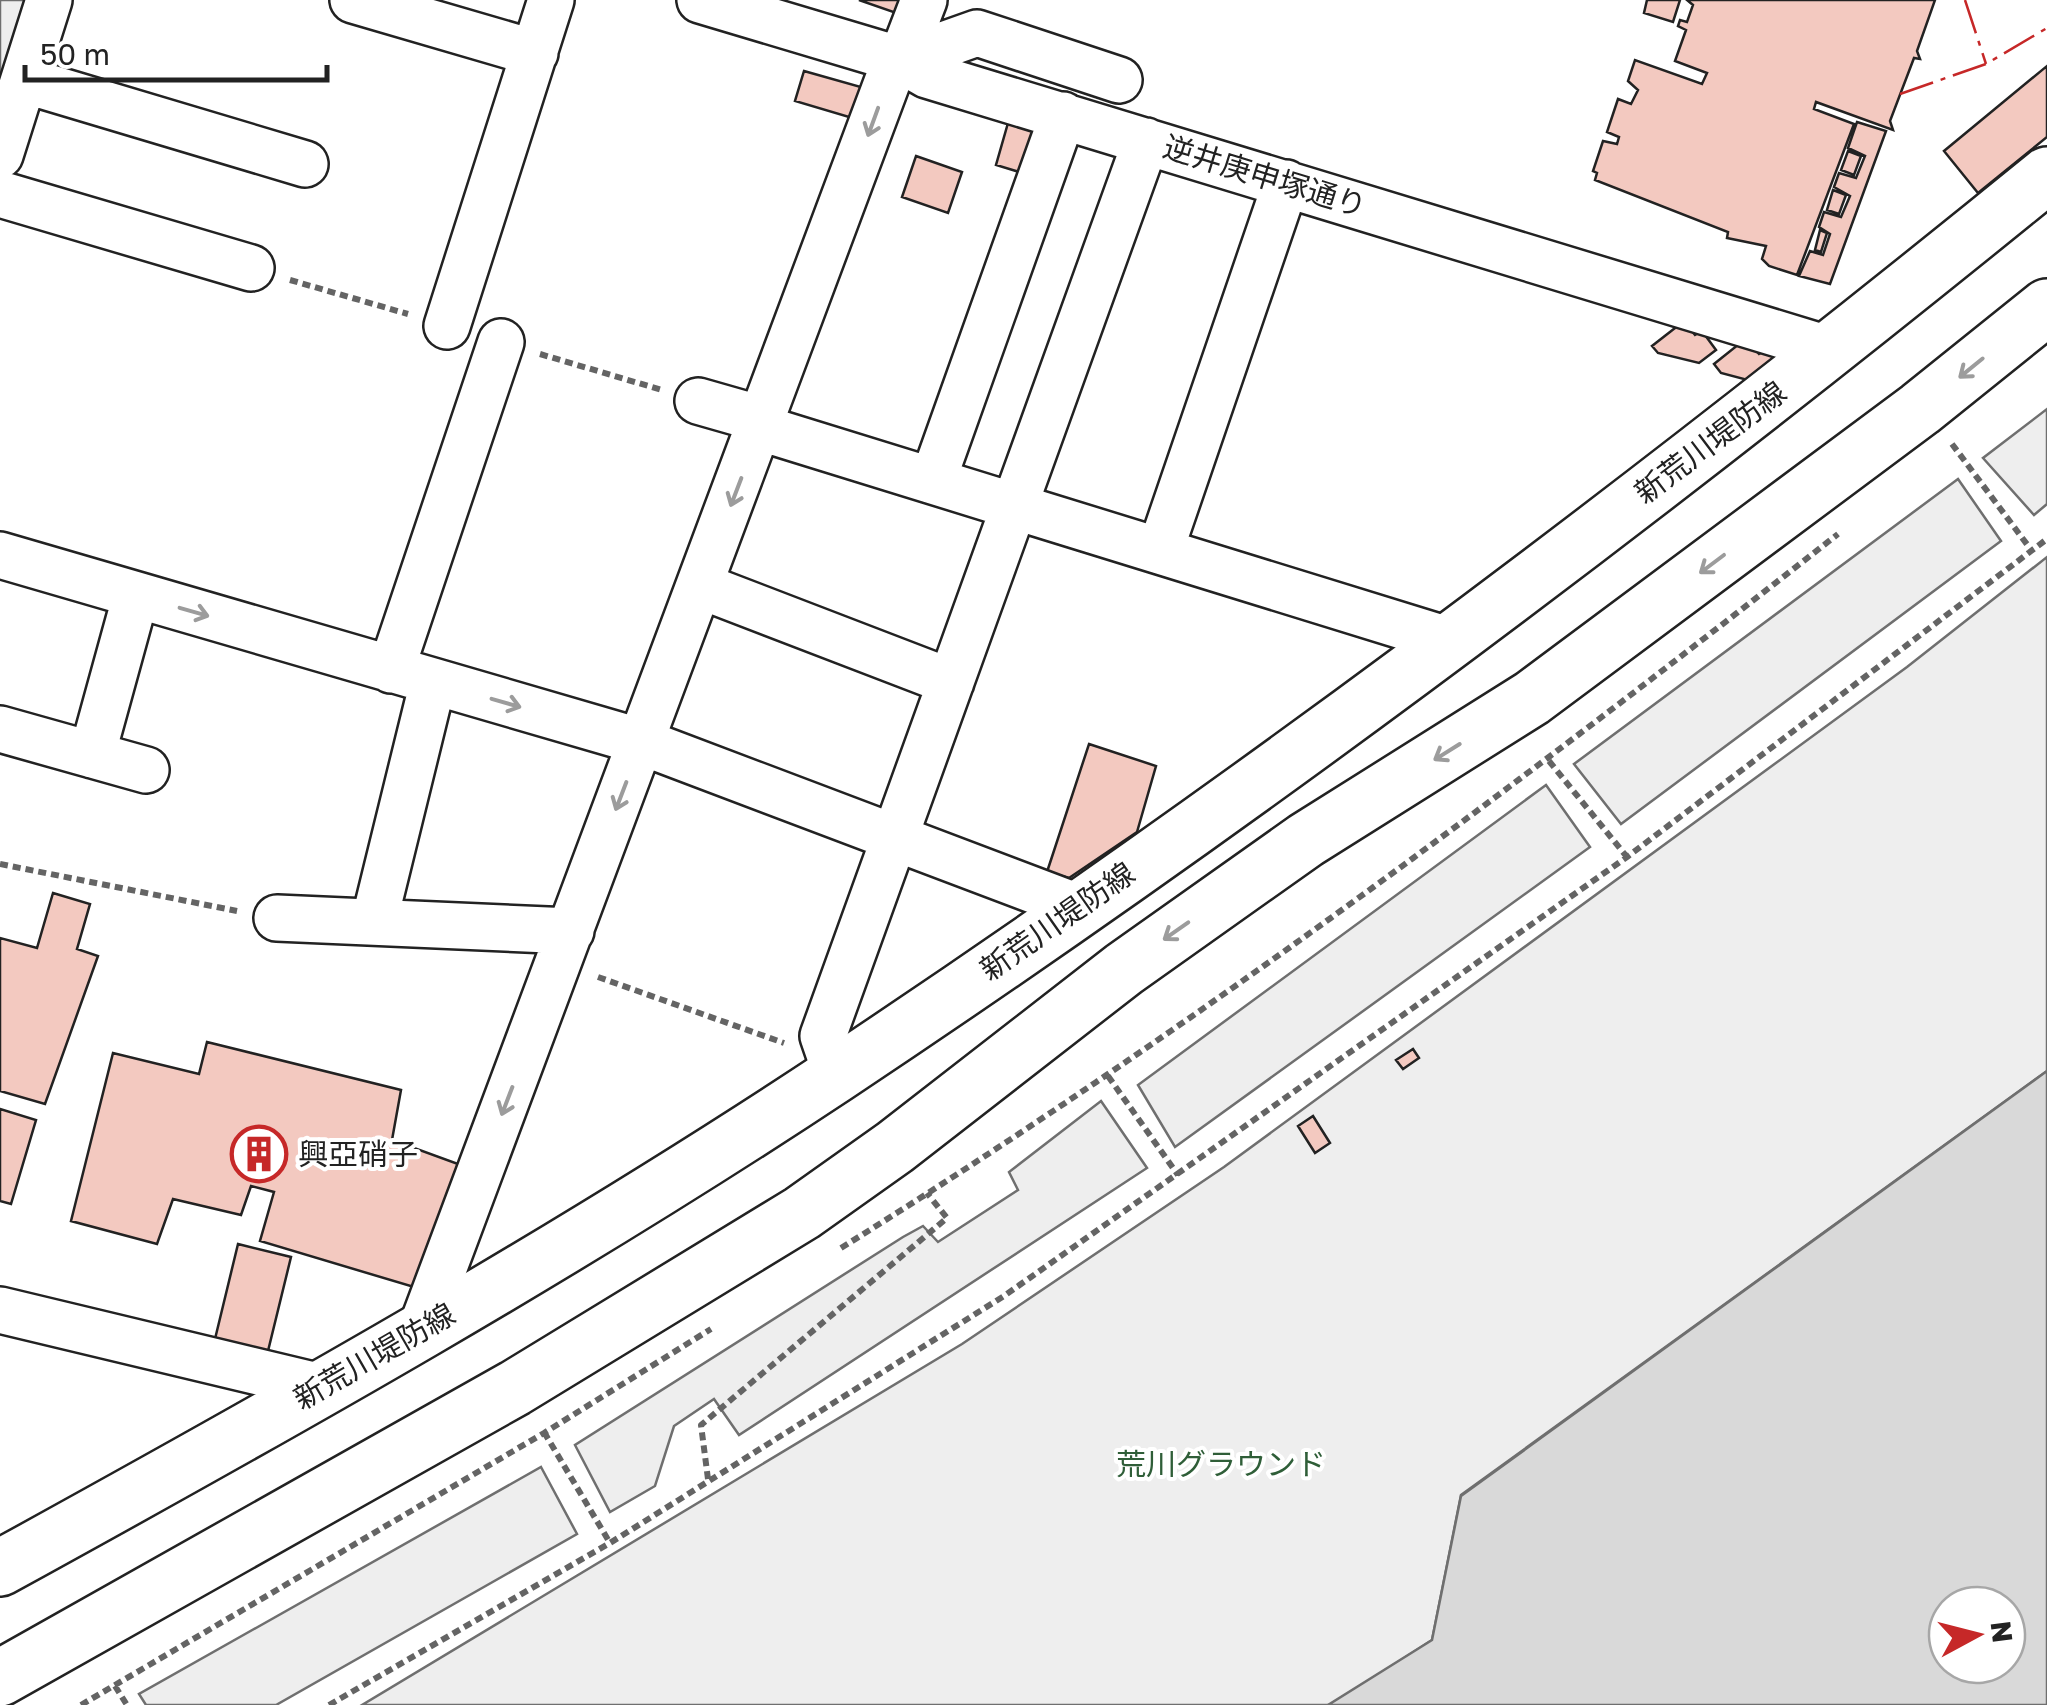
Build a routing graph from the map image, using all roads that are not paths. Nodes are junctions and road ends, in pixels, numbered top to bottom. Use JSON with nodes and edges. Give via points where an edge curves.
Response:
{"nodes":[{"id":1,"x":49,"y":0,"type":"edge"},
{"id":2,"x":353,"y":0,"type":"edge"},
{"id":3,"x":551,"y":0,"type":"edge"},
{"id":4,"x":700,"y":0,"type":"edge"},
{"id":5,"x":924,"y":0,"type":"edge"},
{"id":6,"x":535,"y":53,"type":"junction"},
{"id":7,"x":901,"y":60,"type":"junction"},
{"id":8,"x":24,"y":80,"type":"junction"},
{"id":9,"x":1119,"y":80,"type":"dead end"},
{"id":10,"x":1064,"y":116,"type":"junction"},
{"id":11,"x":1146,"y":140,"type":"junction"},
{"id":12,"x":0,"y":155,"type":"edge"},
{"id":13,"x":305,"y":164,"type":"dead end"},
{"id":14,"x":2047,"y":175,"type":"edge"},
{"id":15,"x":1286,"y":183,"type":"junction"},
{"id":16,"x":0,"y":194,"type":"edge"},
{"id":17,"x":251,"y":268,"type":"dead end"},
{"id":18,"x":2047,"y":307,"type":"edge"},
{"id":19,"x":447,"y":326,"type":"dead end"},
{"id":20,"x":500,"y":342,"type":"dead end"},
{"id":21,"x":1831,"y":350,"type":"junction"},
{"id":22,"x":698,"y":400,"type":"dead end"},
{"id":23,"x":760,"y":428,"type":"junction"},
{"id":24,"x":932,"y":480,"type":"junction"},
{"id":25,"x":1014,"y":506,"type":"junction"},
{"id":26,"x":1160,"y":551,"type":"junction"},
{"id":27,"x":0,"y":556,"type":"edge"},
{"id":28,"x":701,"y":586,"type":"junction"},
{"id":29,"x":136,"y":595,"type":"junction"},
{"id":30,"x":1451,"y":640,"type":"junction"},
{"id":31,"x":412,"y":676,"type":"junction"},
{"id":32,"x":950,"y":682,"type":"junction"},
{"id":33,"x":0,"y":728,"type":"edge"},
{"id":34,"x":642,"y":742,"type":"junction"},
{"id":35,"x":92,"y":754,"type":"junction"},
{"id":36,"x":146,"y":770,"type":"dead end"},
{"id":37,"x":895,"y":836,"type":"junction"},
{"id":38,"x":1078,"y":908,"type":"junction"},
{"id":39,"x":277,"y":918,"type":"road end"},
{"id":40,"x":374,"y":922,"type":"junction"},
{"id":41,"x":565,"y":947,"type":"junction"},
{"id":42,"x":819,"y":1062,"type":"junction"},
{"id":43,"x":0,"y":1310,"type":"edge"},
{"id":44,"x":421,"y":1329,"type":"junction"},
{"id":45,"x":321,"y":1388,"type":"junction"},
{"id":46,"x":2,"y":1565,"type":"edge"},
{"id":47,"x":0,"y":1678,"type":"edge"}],
"edges":[{"from":1,"to":8,"type":"street"},
{"from":2,"to":6,"type":"street"},
{"from":3,"to":6,"type":"street"},
{"from":4,"to":7,"type":"street","name":"逆井庚申塚通り"},
{"from":5,"to":7,"type":"street"},
{"from":6,"to":19,"type":"street"},
{"from":7,"to":9,"type":"street","via":[[977,34]]},
{"from":7,"to":10,"type":"street","name":"逆井庚申塚通り","via":[[927,75]]},
{"from":7,"to":23,"type":"street","one_way":true},
{"from":8,"to":12,"type":"street"},
{"from":8,"to":13,"type":"street"},
{"from":10,"to":11,"type":"street","name":"逆井庚申塚通り"},
{"from":10,"to":24,"type":"street"},
{"from":11,"to":15,"type":"street","name":"逆井庚申塚通り"},
{"from":11,"to":25,"type":"street"},
{"from":14,"to":21,"type":"main road","name":"新荒川堤防線"},
{"from":15,"to":21,"type":"street","name":"逆井庚申塚通り"},
{"from":15,"to":26,"type":"street"},
{"from":16,"to":17,"type":"street"},
{"from":18,"to":47,"type":"main road","one_way":true,"via":[[1532,698],[1306,840],[1124,968],[802,1213],[515,1388]]},
{"from":20,"to":31,"type":"street"},
{"from":21,"to":30,"type":"main road","name":"新荒川堤防線"},
{"from":22,"to":23,"type":"street","via":[[748,415]]},
{"from":23,"to":24,"type":"street"},
{"from":23,"to":28,"type":"street","one_way":true},
{"from":24,"to":25,"type":"street"},
{"from":25,"to":26,"type":"street"},
{"from":25,"to":32,"type":"street"},
{"from":26,"to":30,"type":"street"},
{"from":27,"to":29,"type":"street"},
{"from":28,"to":32,"type":"street"},
{"from":28,"to":34,"type":"street"},
{"from":29,"to":31,"type":"street","one_way":true},
{"from":29,"to":35,"type":"street"},
{"from":30,"to":38,"type":"main road","name":"新荒川堤防線"},
{"from":31,"to":34,"type":"street","one_way":true},
{"from":31,"to":40,"type":"street"},
{"from":32,"to":37,"type":"street"},
{"from":33,"to":35,"type":"street"},
{"from":34,"to":37,"type":"street"},
{"from":34,"to":41,"type":"street","one_way":true},
{"from":35,"to":36,"type":"street"},
{"from":37,"to":38,"type":"street"},
{"from":37,"to":42,"type":"street"},
{"from":38,"to":42,"type":"main road","name":"新荒川堤防線"},
{"from":39,"to":40,"type":"street"},
{"from":40,"to":41,"type":"street"},
{"from":41,"to":44,"type":"street","one_way":true},
{"from":42,"to":44,"type":"main road","name":"新荒川堤防線"},
{"from":43,"to":45,"type":"street"},
{"from":44,"to":45,"type":"main road","name":"新荒川堤防線"},
{"from":45,"to":46,"type":"main road","name":"新荒川堤防線"}]}
